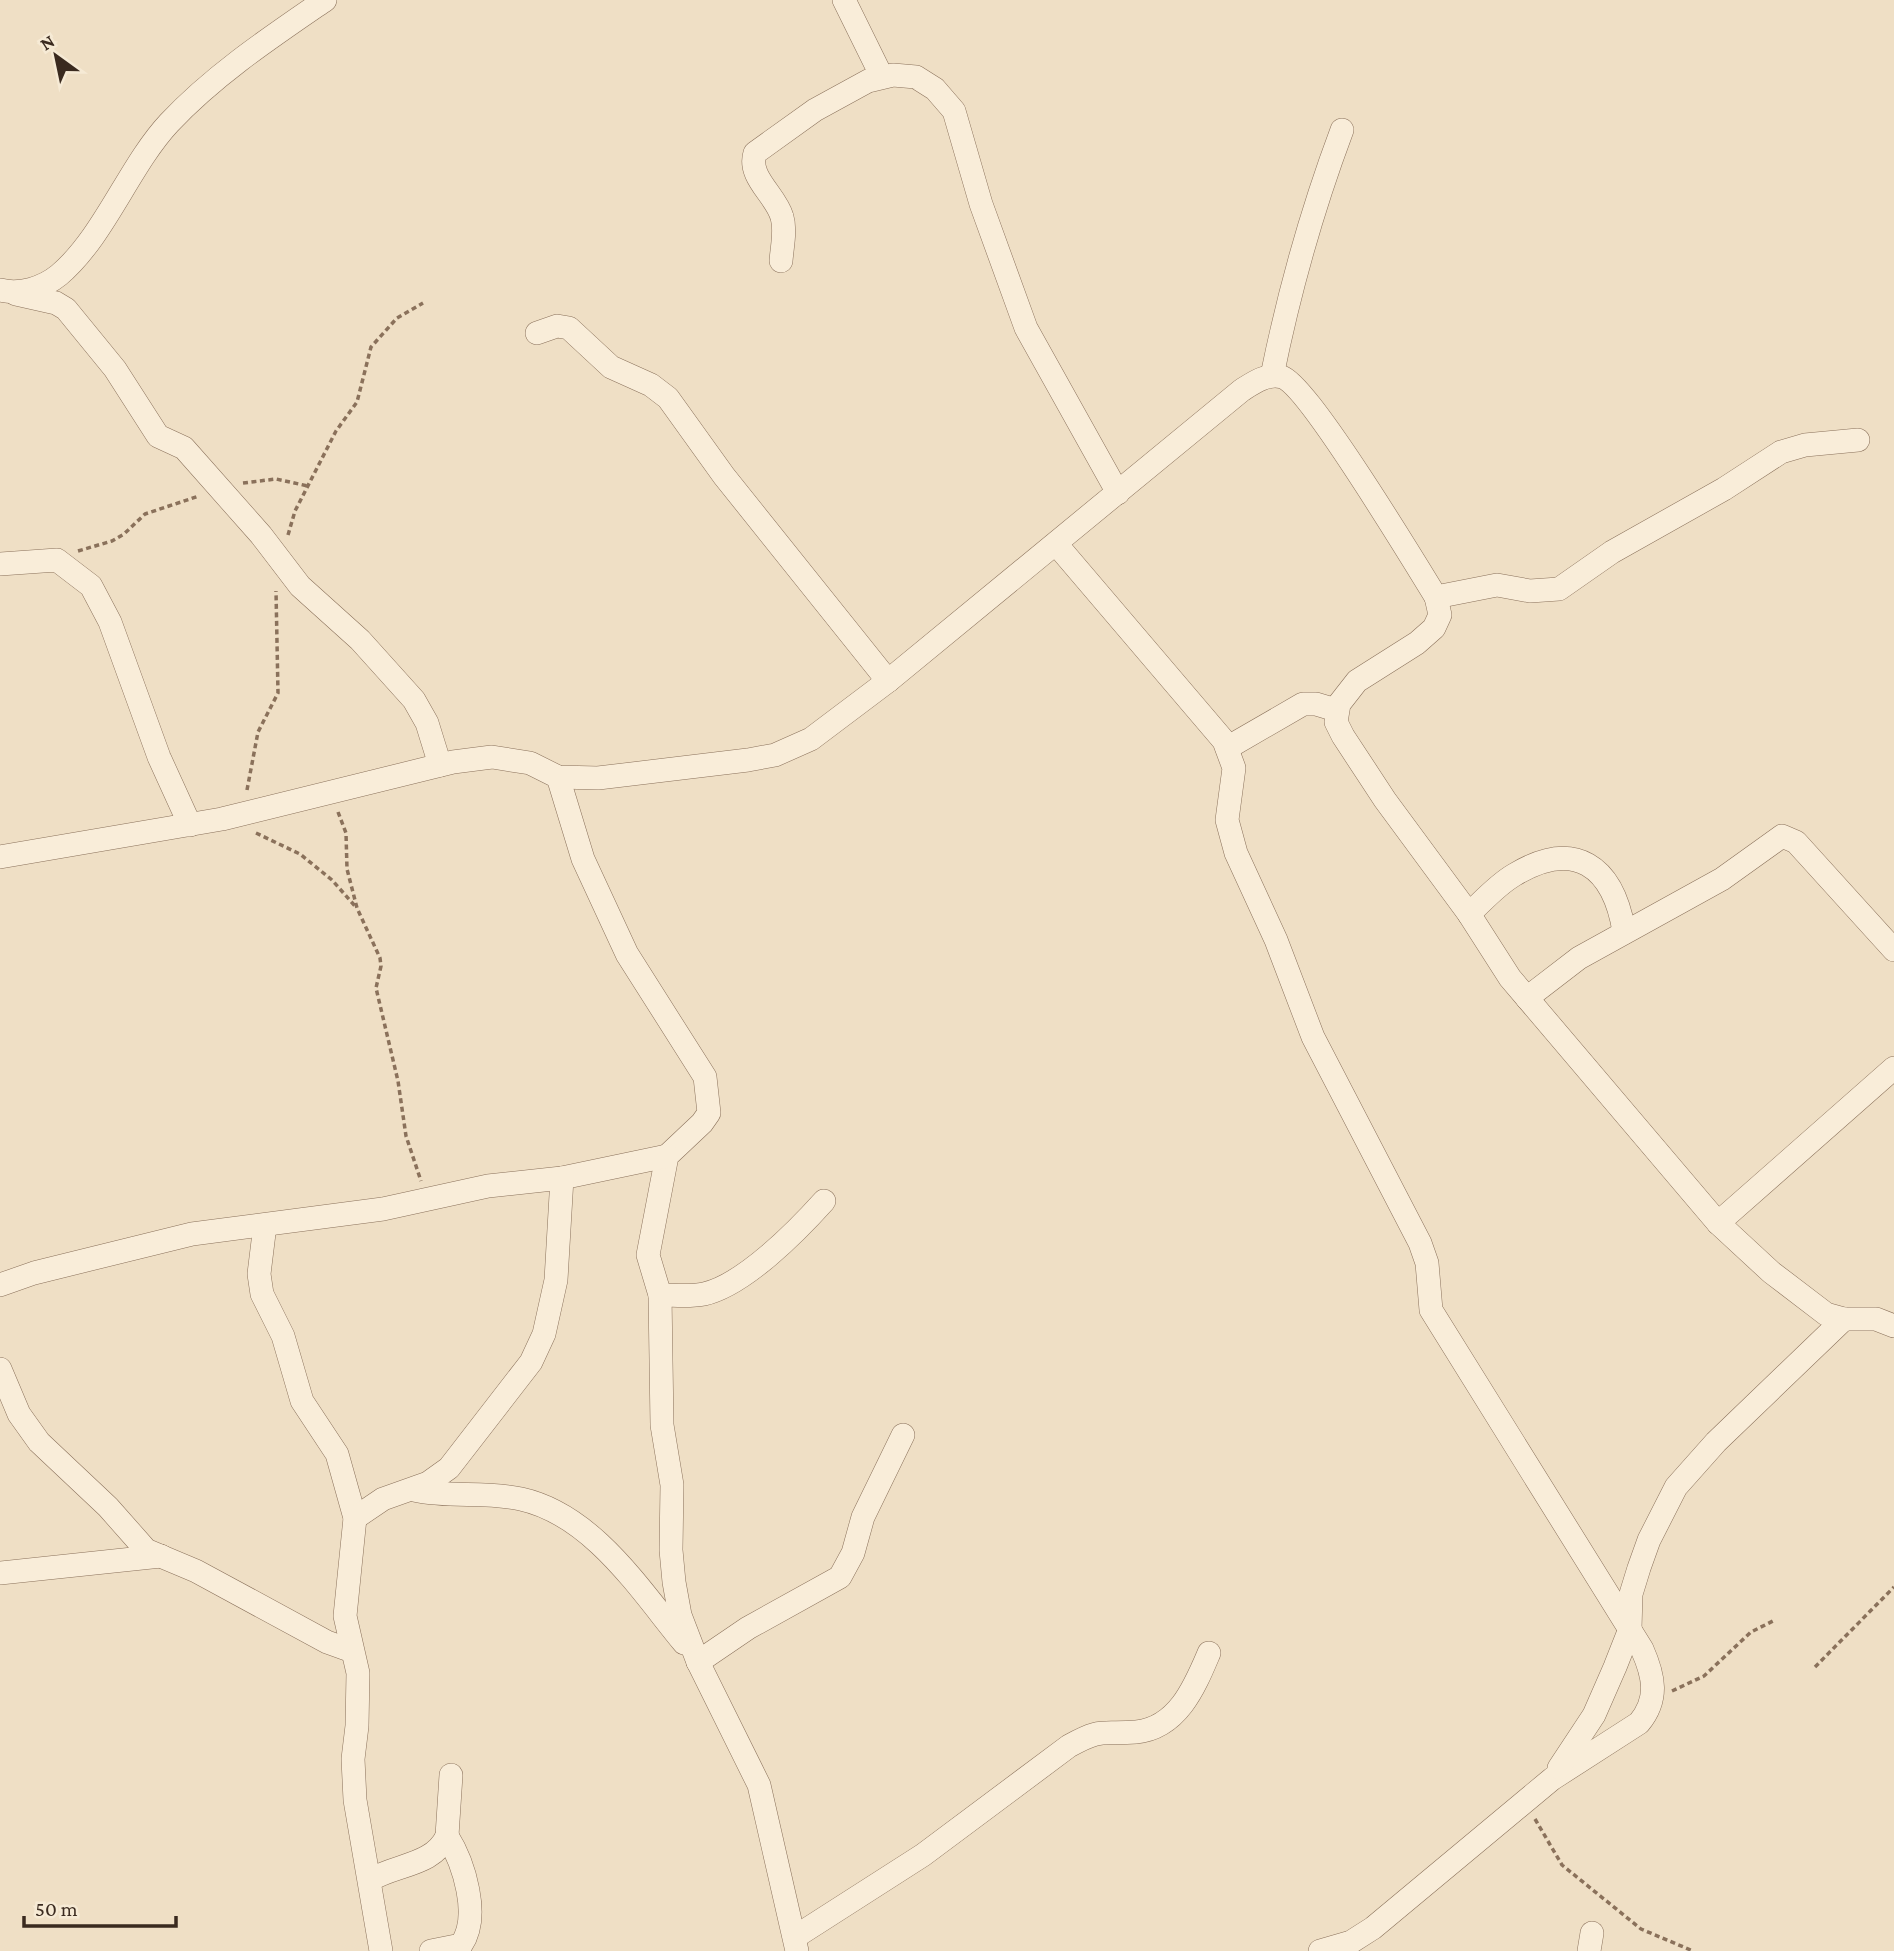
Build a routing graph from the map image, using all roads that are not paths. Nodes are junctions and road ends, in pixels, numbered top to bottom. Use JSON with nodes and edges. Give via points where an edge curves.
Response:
{"nodes":[{"id":1,"x":325,"y":0,"type":"edge"},
{"id":2,"x":844,"y":0,"type":"edge"},
{"id":3,"x":882,"y":77,"type":"junction"},
{"id":4,"x":1342,"y":130,"type":"dead end"},
{"id":5,"x":781,"y":261,"type":"dead end"},
{"id":6,"x":8,"y":292,"type":"edge"},
{"id":7,"x":537,"y":333,"type":"dead end"},
{"id":8,"x":1272,"y":376,"type":"junction"},
{"id":9,"x":1857,"y":440,"type":"dead end"},
{"id":10,"x":1118,"y":493,"type":"junction"},
{"id":11,"x":1057,"y":545,"type":"junction"},
{"id":12,"x":0,"y":564,"type":"edge"},
{"id":13,"x":1436,"y":597,"type":"junction"},
{"id":14,"x":888,"y":681,"type":"junction"},
{"id":15,"x":1336,"y":710,"type":"junction"},
{"id":16,"x":1227,"y":748,"type":"junction"},
{"id":17,"x":440,"y":765,"type":"junction"},
{"id":18,"x":558,"y":777,"type":"junction"},
{"id":19,"x":190,"y":825,"type":"junction"},
{"id":20,"x":0,"y":857,"type":"edge"},
{"id":21,"x":1469,"y":914,"type":"junction"},
{"id":22,"x":1624,"y":931,"type":"junction"},
{"id":23,"x":1894,"y":950,"type":"edge"},
{"id":24,"x":1527,"y":998,"type":"junction"},
{"id":25,"x":1894,"y":1068,"type":"edge"},
{"id":26,"x":667,"y":1156,"type":"junction"},
{"id":27,"x":562,"y":1178,"type":"junction"},
{"id":28,"x":824,"y":1201,"type":"dead end"},
{"id":29,"x":1718,"y":1223,"type":"junction"},
{"id":30,"x":265,"y":1225,"type":"junction"},
{"id":31,"x":0,"y":1285,"type":"edge"},
{"id":32,"x":660,"y":1295,"type":"junction"},
{"id":33,"x":1844,"y":1319,"type":"junction"},
{"id":34,"x":1894,"y":1326,"type":"edge"},
{"id":35,"x":0,"y":1369,"type":"edge"},
{"id":36,"x":903,"y":1435,"type":"dead end"},
{"id":37,"x":414,"y":1490,"type":"junction"},
{"id":38,"x":355,"y":1518,"type":"junction"},
{"id":39,"x":161,"y":1556,"type":"junction"},
{"id":40,"x":0,"y":1573,"type":"edge"},
{"id":41,"x":1630,"y":1629,"type":"junction"},
{"id":42,"x":352,"y":1651,"type":"junction"},
{"id":43,"x":1209,"y":1653,"type":"dead end"},
{"id":44,"x":697,"y":1659,"type":"junction"},
{"id":45,"x":451,"y":1775,"type":"dead end"},
{"id":46,"x":1545,"y":1785,"type":"junction"},
{"id":47,"x":447,"y":1836,"type":"junction"},
{"id":48,"x":370,"y":1880,"type":"junction"},
{"id":49,"x":796,"y":1944,"type":"edge"},
{"id":50,"x":381,"y":1951,"type":"edge"},
{"id":51,"x":431,"y":1951,"type":"edge"},
{"id":52,"x":1320,"y":1951,"type":"edge"}],
"edges":[{"from":1,"to":6,"type":"street","via":[[217,79],[170,122],[107,216],[59,275]]},
{"from":2,"to":3,"type":"street"},
{"from":3,"to":5,"type":"street","via":[[815,110],[755,153],[756,173],[784,221]]},
{"from":3,"to":10,"type":"street","via":[[916,77],[935,89],[954,111],[981,204],[1026,328]]},
{"from":4,"to":8,"type":"street","via":[[1321,186]]},
{"from":6,"to":17,"type":"street","via":[[66,309],[115,369],[158,436],[184,448],[300,586],[389,670],[414,700],[427,723]]},
{"from":7,"to":14,"type":"street","via":[[557,326],[569,328],[611,367],[652,385],[667,398]]},
{"from":8,"to":10,"type":"street","via":[[1242,390]]},
{"from":8,"to":13,"type":"street","via":[[1293,385],[1322,420]]},
{"from":9,"to":13,"type":"street","via":[[1781,452],[1612,552],[1559,589],[1530,591],[1497,585]]},
{"from":10,"to":11,"type":"street"},
{"from":11,"to":14,"type":"street"},
{"from":11,"to":16,"type":"street"},
{"from":12,"to":19,"type":"street","via":[[57,560],[92,586]]},
{"from":13,"to":15,"type":"street","via":[[1440,615],[1434,628],[1357,681]]},
{"from":14,"to":18,"type":"street","via":[[811,739],[775,755],[648,774]]},
{"from":15,"to":16,"type":"street","via":[[1303,704]]},
{"from":15,"to":21,"type":"street","via":[[1343,736]]},
{"from":16,"to":41,"type":"street","via":[[1234,768],[1227,820],[1236,853],[1313,1037],[1420,1243],[1427,1264],[1431,1310]]},
{"from":17,"to":18,"type":"street","via":[[492,757],[530,763]]},
{"from":17,"to":19,"type":"street"},
{"from":18,"to":26,"type":"street","via":[[583,859],[628,954],[705,1077],[709,1113]]},
{"from":19,"to":20,"type":"street"},
{"from":21,"to":22,"type":"street","via":[[1511,876],[1534,864],[1568,859],[1587,864],[1607,881],[1619,901]]},
{"from":21,"to":24,"type":"street"},
{"from":22,"to":23,"type":"street","via":[[1722,879],[1782,836],[1796,842]]},
{"from":22,"to":24,"type":"street"},
{"from":24,"to":29,"type":"street"},
{"from":25,"to":29,"type":"street"},
{"from":26,"to":27,"type":"street"},
{"from":26,"to":32,"type":"street","via":[[648,1255]]},
{"from":27,"to":30,"type":"street","via":[[488,1186]]},
{"from":27,"to":37,"type":"street","via":[[556,1280],[544,1334],[531,1362],[449,1468]]},
{"from":28,"to":32,"type":"street","via":[[731,1283],[707,1294]]},
{"from":29,"to":33,"type":"street","via":[[1813,1306]]},
{"from":30,"to":31,"type":"street","via":[[192,1234]]},
{"from":30,"to":38,"type":"street","via":[[259,1274],[262,1294],[283,1336],[302,1401],[337,1454]]},
{"from":32,"to":44,"type":"street","via":[[662,1425],[672,1485],[671,1550],[680,1615]]},
{"from":33,"to":34,"type":"street","via":[[1876,1319]]},
{"from":33,"to":41,"type":"street","via":[[1676,1486],[1649,1540],[1631,1594]]},
{"from":35,"to":39,"type":"street","via":[[19,1414],[39,1442],[146,1550]]},
{"from":36,"to":44,"type":"street","via":[[840,1577]]},
{"from":37,"to":38,"type":"street","via":[[383,1499]]},
{"from":37,"to":44,"type":"street","via":[[523,1499],[558,1514],[597,1542]]},
{"from":38,"to":42,"type":"street","via":[[345,1616]]},
{"from":39,"to":40,"type":"street"},
{"from":39,"to":42,"type":"street"},
{"from":41,"to":46,"type":"street","via":[[1594,1714]]},
{"from":41,"to":46,"type":"street","via":[[1650,1667],[1650,1710],[1639,1723]]},
{"from":42,"to":48,"type":"street","via":[[358,1673],[355,1800]]},
{"from":43,"to":49,"type":"street","via":[[1191,1696],[1175,1714],[1145,1731],[1095,1732],[1069,1746]]},
{"from":44,"to":49,"type":"street","via":[[759,1786]]},
{"from":45,"to":47,"type":"street"},
{"from":46,"to":52,"type":"street","via":[[1373,1928],[1351,1942]]},
{"from":47,"to":48,"type":"street","via":[[433,1855]]},
{"from":47,"to":51,"type":"street","via":[[461,1864],[470,1933],[461,1945]]},
{"from":48,"to":50,"type":"street"}]}
